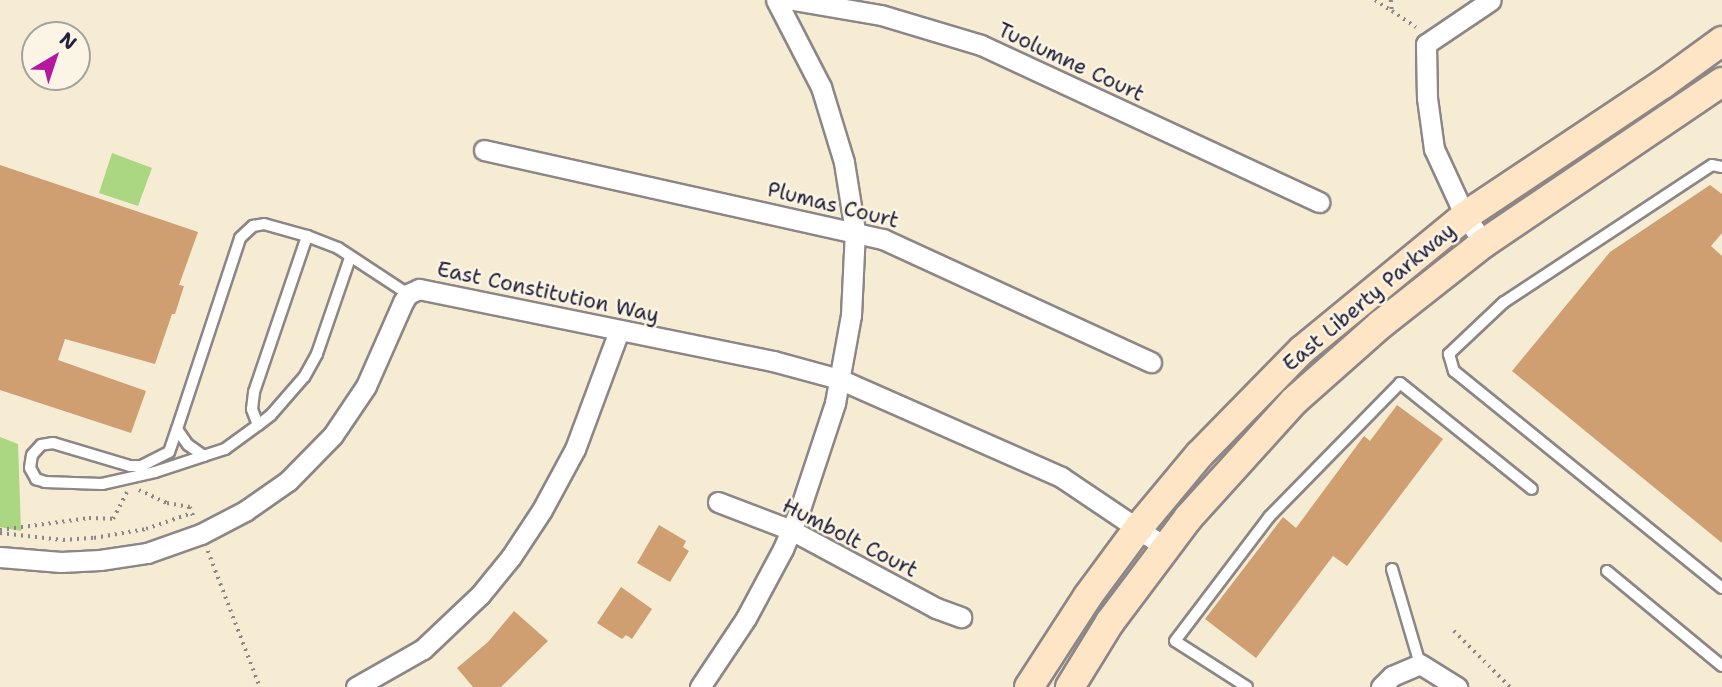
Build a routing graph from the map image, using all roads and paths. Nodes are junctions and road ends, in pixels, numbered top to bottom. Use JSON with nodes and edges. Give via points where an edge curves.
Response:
{"nodes":[{"id":1,"x":776,"y":0,"type":"edge"},
{"id":2,"x":793,"y":0,"type":"edge"},
{"id":3,"x":1375,"y":0,"type":"edge"},
{"id":4,"x":1391,"y":0,"type":"edge"},
{"id":5,"x":1491,"y":0,"type":"edge"},
{"id":6,"x":1392,"y":11,"type":"junction"},
{"id":7,"x":1436,"y":38,"type":"junction"},
{"id":8,"x":1722,"y":41,"type":"edge"},
{"id":9,"x":1722,"y":82,"type":"edge"},
{"id":10,"x":484,"y":150,"type":"dead end"},
{"id":11,"x":1722,"y":167,"type":"edge"},
{"id":12,"x":1319,"y":202,"type":"dead end"},
{"id":13,"x":1465,"y":216,"type":"junction"},
{"id":14,"x":855,"y":231,"type":"junction"},
{"id":15,"x":307,"y":236,"type":"junction"},
{"id":16,"x":1484,"y":243,"type":"junction"},
{"id":17,"x":350,"y":258,"type":"junction"},
{"id":18,"x":408,"y":294,"type":"junction"},
{"id":19,"x":619,"y":331,"type":"junction"},
{"id":20,"x":1151,"y":362,"type":"dead end"},
{"id":21,"x":839,"y":379,"type":"junction"},
{"id":22,"x":258,"y":425,"type":"junction"},
{"id":23,"x":177,"y":429,"type":"junction"},
{"id":24,"x":204,"y":456,"type":"junction"},
{"id":25,"x":1532,"y":489,"type":"dead end"},
{"id":26,"x":718,"y":502,"type":"dead end"},
{"id":27,"x":1139,"y":527,"type":"junction"},
{"id":28,"x":791,"y":530,"type":"junction"},
{"id":29,"x":0,"y":531,"type":"edge"},
{"id":30,"x":1166,"y":547,"type":"junction"},
{"id":31,"x":211,"y":556,"type":"dead end"},
{"id":32,"x":0,"y":557,"type":"edge"},
{"id":33,"x":1392,"y":569,"type":"dead end"},
{"id":34,"x":1607,"y":571,"type":"dead end"},
{"id":35,"x":1722,"y":588,"type":"edge"},
{"id":36,"x":961,"y":617,"type":"dead end"},
{"id":37,"x":1454,"y":631,"type":"dead end"},
{"id":38,"x":1420,"y":664,"type":"junction"},
{"id":39,"x":1722,"y":666,"type":"edge"},
{"id":40,"x":260,"y":687,"type":"edge"},
{"id":41,"x":356,"y":687,"type":"edge"},
{"id":42,"x":700,"y":687,"type":"edge"},
{"id":43,"x":1029,"y":687,"type":"edge"},
{"id":44,"x":1070,"y":687,"type":"edge"},
{"id":45,"x":1247,"y":687,"type":"edge"},
{"id":46,"x":1381,"y":687,"type":"edge"},
{"id":47,"x":1457,"y":687,"type":"edge"},
{"id":48,"x":1510,"y":687,"type":"edge"}],
"edges":[{"from":1,"to":14,"type":"street","via":[[828,107],[844,162]]},
{"from":2,"to":12,"type":"street","name":"Tuolumne Court","via":[[881,15],[981,45]]},
{"from":3,"to":6,"type":"path"},
{"from":4,"to":6,"type":"path"},
{"from":5,"to":7,"type":"street"},
{"from":6,"to":7,"type":"path"},
{"from":7,"to":13,"type":"street","via":[[1426,44],[1434,149]]},
{"from":8,"to":13,"type":"street","name":"East Liberty Parkway"},
{"from":9,"to":16,"type":"street","name":"East Liberty Parkway"},
{"from":10,"to":14,"type":"street","name":"Plumas Court"},
{"from":11,"to":35,"type":"lane","via":[[1712,165],[1504,302],[1448,354],[1454,370]]},
{"from":13,"to":16,"type":"street"},
{"from":13,"to":27,"type":"street","name":"East Liberty Parkway","via":[[1302,350],[1199,455]]},
{"from":14,"to":20,"type":"street","name":"Plumas Court","via":[[921,254]]},
{"from":14,"to":21,"type":"street","via":[[851,316]]},
{"from":15,"to":17,"type":"lane"},
{"from":15,"to":22,"type":"lane","via":[[254,392],[252,409]]},
{"from":15,"to":23,"type":"lane","via":[[264,224],[253,226],[240,238]]},
{"from":16,"to":30,"type":"street","name":"East Liberty Parkway","via":[[1381,324],[1294,401],[1219,480]]},
{"from":17,"to":18,"type":"lane"},
{"from":17,"to":22,"type":"lane","via":[[317,354],[304,377]]},
{"from":18,"to":19,"type":"street","name":"East Constitution Way","via":[[433,289]]},
{"from":18,"to":32,"type":"street","name":"East Constitution Way","via":[[375,368],[340,426],[288,481],[245,512],[201,534],[137,554],[61,562]]},
{"from":19,"to":21,"type":"street","name":"East Constitution Way","via":[[773,361]]},
{"from":19,"to":41,"type":"street","via":[[575,449],[511,557],[481,595],[424,649]]},
{"from":21,"to":27,"type":"street","name":"East Constitution Way","via":[[1061,477]]},
{"from":21,"to":28,"type":"street","via":[[820,453]]},
{"from":22,"to":24,"type":"lane","via":[[225,449]]},
{"from":23,"to":24,"type":"lane","via":[[188,445]]},
{"from":23,"to":24,"type":"lane","via":[[169,452],[141,466],[53,443],[41,445],[32,455],[30,468],[36,479],[45,482],[102,484]]},
{"from":25,"to":45,"type":"lane","via":[[1400,383],[1269,517],[1175,641]]},
{"from":26,"to":28,"type":"street","name":"Humbolt Court"},
{"from":27,"to":30,"type":"street","name":"East Constitution Way"},
{"from":27,"to":43,"type":"street","name":"East Liberty Parkway"},
{"from":28,"to":36,"type":"street","name":"Humbolt Court"},
{"from":28,"to":42,"type":"street","via":[[746,618]]},
{"from":29,"to":29,"type":"path","via":[[63,540],[94,538],[146,529],[192,513],[190,507],[131,488],[113,519],[89,518]]},
{"from":30,"to":44,"type":"street","name":"East Liberty Parkway","via":[[1110,622]]},
{"from":31,"to":40,"type":"path"},
{"from":33,"to":38,"type":"lane"},
{"from":34,"to":39,"type":"lane"},
{"from":37,"to":48,"type":"path"},
{"from":38,"to":46,"type":"street","via":[[1392,676]]},
{"from":38,"to":47,"type":"street"}]}
